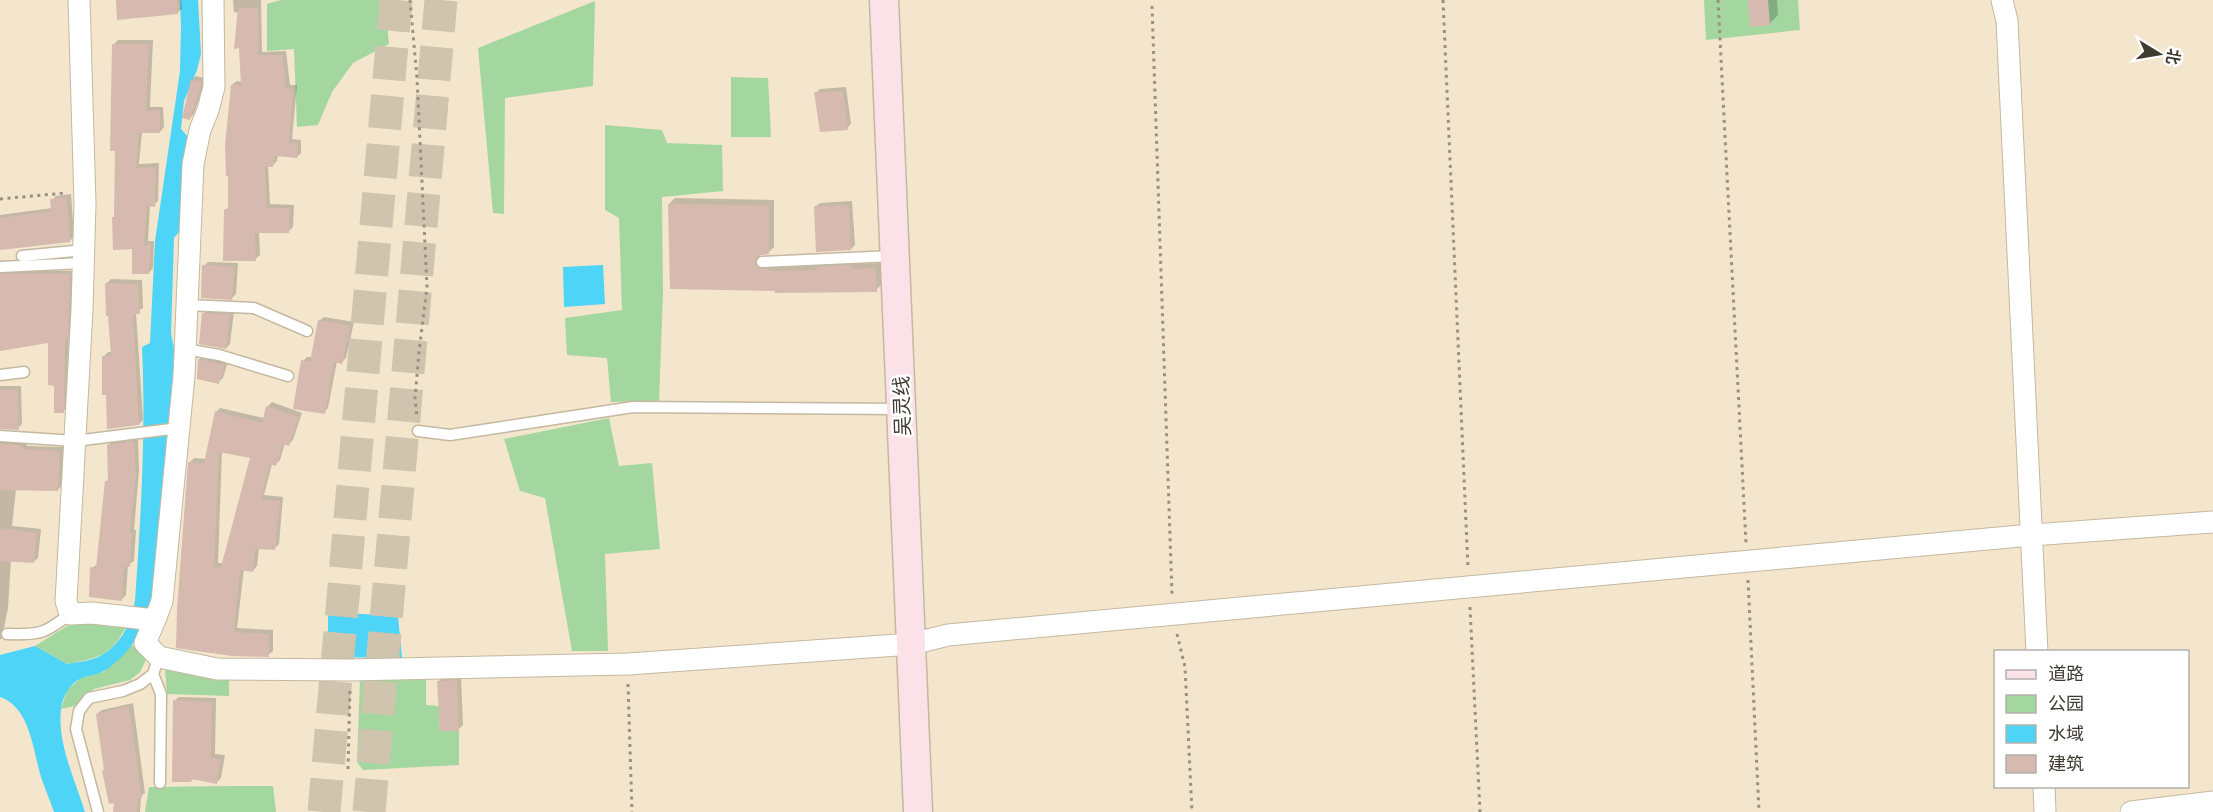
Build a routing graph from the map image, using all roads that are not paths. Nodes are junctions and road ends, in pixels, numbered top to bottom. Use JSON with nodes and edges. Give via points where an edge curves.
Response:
{"nodes":[{"id":1,"x":78,"y":0,"type":"edge"},
{"id":2,"x":213,"y":0,"type":"edge"},
{"id":3,"x":884,"y":0,"type":"edge"},
{"id":4,"x":2002,"y":0,"type":"edge"},
{"id":5,"x":22,"y":256,"type":"dead end"},
{"id":6,"x":896,"y":256,"type":"junction"},
{"id":7,"x":83,"y":257,"type":"junction"},
{"id":8,"x":762,"y":262,"type":"dead end"},
{"id":9,"x":0,"y":267,"type":"edge"},
{"id":10,"x":187,"y":305,"type":"junction"},
{"id":11,"x":307,"y":331,"type":"dead end"},
{"id":12,"x":185,"y":349,"type":"junction"},
{"id":13,"x":24,"y":372,"type":"dead end"},
{"id":14,"x":0,"y":375,"type":"edge"},
{"id":15,"x":288,"y":376,"type":"dead end"},
{"id":16,"x":902,"y":409,"type":"junction"},
{"id":17,"x":176,"y":429,"type":"junction"},
{"id":18,"x":418,"y":431,"type":"road end"},
{"id":19,"x":0,"y":436,"type":"edge"},
{"id":20,"x":75,"y":441,"type":"junction"},
{"id":21,"x":2213,"y":522,"type":"edge"},
{"id":22,"x":2031,"y":535,"type":"junction"},
{"id":23,"x":70,"y":614,"type":"junction"},
{"id":24,"x":154,"y":620,"type":"junction"},
{"id":25,"x":7,"y":634,"type":"dead end"},
{"id":26,"x":912,"y":644,"type":"junction"},
{"id":27,"x":2037,"y":650,"type":"edge"},
{"id":28,"x":156,"y":665,"type":"junction"},
{"id":29,"x":160,"y":783,"type":"dead end"},
{"id":30,"x":2044,"y":788,"type":"edge"},
{"id":31,"x":2213,"y":802,"type":"edge"},
{"id":32,"x":98,"y":812,"type":"edge"},
{"id":33,"x":918,"y":812,"type":"edge"},
{"id":34,"x":2045,"y":812,"type":"edge"},
{"id":35,"x":2131,"y":812,"type":"edge"}],
"edges":[{"from":1,"to":7,"type":"street"},
{"from":2,"to":10,"type":"street","via":[[214,87],[193,164]]},
{"from":3,"to":6,"type":"street","name":"吴灵线"},
{"from":4,"to":22,"type":"street","via":[[2007,21]]},
{"from":5,"to":7,"type":"lane"},
{"from":6,"to":8,"type":"lane"},
{"from":6,"to":16,"type":"street","name":"吴灵线"},
{"from":7,"to":9,"type":"lane"},
{"from":7,"to":20,"type":"street"},
{"from":10,"to":11,"type":"lane","via":[[254,308]]},
{"from":10,"to":12,"type":"street"},
{"from":12,"to":15,"type":"lane"},
{"from":12,"to":17,"type":"street"},
{"from":13,"to":14,"type":"lane"},
{"from":16,"to":18,"type":"lane","via":[[652,406],[450,435]]},
{"from":16,"to":26,"type":"street","name":"吴灵线"},
{"from":17,"to":20,"type":"lane"},
{"from":17,"to":24,"type":"street","via":[[162,601]]},
{"from":19,"to":20,"type":"lane"},
{"from":20,"to":23,"type":"street","via":[[66,601]]},
{"from":21,"to":22,"type":"street"},
{"from":22,"to":26,"type":"street","via":[[948,634]]},
{"from":22,"to":27,"type":"street"},
{"from":23,"to":24,"type":"street"},
{"from":23,"to":25,"type":"lane","via":[[49,631]]},
{"from":24,"to":28,"type":"street","via":[[145,643]]},
{"from":26,"to":28,"type":"street","via":[[628,664],[350,670]]},
{"from":26,"to":33,"type":"street","name":"吴灵线"},
{"from":28,"to":29,"type":"lane","via":[[161,694]]},
{"from":28,"to":32,"type":"lane","via":[[140,684],[89,698],[79,711],[76,729]]},
{"from":30,"to":34,"type":"street"},
{"from":31,"to":35,"type":"street"}]}
